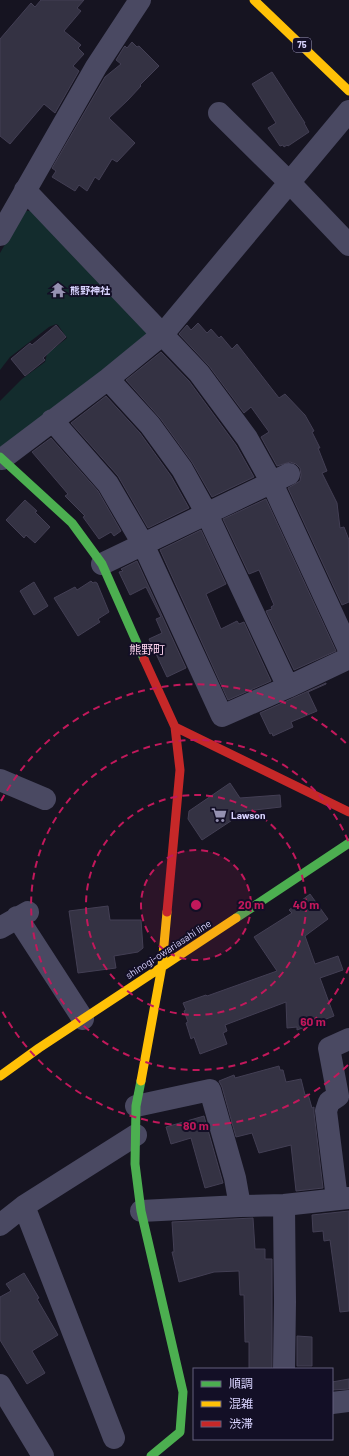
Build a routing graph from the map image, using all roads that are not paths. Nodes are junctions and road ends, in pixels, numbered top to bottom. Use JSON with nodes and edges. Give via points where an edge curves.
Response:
{"nodes":[{"id":1,"x":140,"y":0,"type":"edge"},
{"id":2,"x":254,"y":0,"type":"edge"},
{"id":3,"x":349,"y":91,"type":"edge"},
{"id":4,"x":349,"y":110,"type":"edge"},
{"id":5,"x":219,"y":113,"type":"dead end"},
{"id":6,"x":289,"y":182,"type":"junction"},
{"id":7,"x":25,"y":190,"type":"junction"},
{"id":8,"x":0,"y":234,"type":"edge"},
{"id":9,"x":349,"y":244,"type":"edge"},
{"id":10,"x":163,"y":334,"type":"junction"},
{"id":11,"x":108,"y":379,"type":"junction"},
{"id":12,"x":52,"y":420,"type":"junction"},
{"id":13,"x":1,"y":458,"type":"edge"},
{"id":14,"x":281,"y":478,"type":"junction"},
{"id":15,"x":208,"y":514,"type":"junction"},
{"id":16,"x":143,"y":544,"type":"junction"},
{"id":17,"x":102,"y":564,"type":"junction"},
{"id":18,"x":349,"y":650,"type":"edge"},
{"id":19,"x":349,"y":658,"type":"edge"},
{"id":20,"x":288,"y":687,"type":"junction"},
{"id":21,"x":175,"y":727,"type":"junction"},
{"id":22,"x":0,"y":780,"type":"edge"},
{"id":23,"x":44,"y":799,"type":"dead end"},
{"id":24,"x":349,"y":812,"type":"edge"},
{"id":25,"x":349,"y":843,"type":"edge"},
{"id":26,"x":15,"y":919,"type":"edge"},
{"id":27,"x":162,"y":966,"type":"junction"},
{"id":28,"x":83,"y":1018,"type":"junction"},
{"id":29,"x":349,"y":1039,"type":"edge"},
{"id":30,"x":0,"y":1076,"type":"edge"},
{"id":31,"x":136,"y":1106,"type":"junction"},
{"id":32,"x":136,"y":1135,"type":"junction"},
{"id":33,"x":343,"y":1199,"type":"edge"},
{"id":34,"x":284,"y":1205,"type":"junction"},
{"id":35,"x":24,"y":1206,"type":"junction"},
{"id":36,"x":240,"y":1206,"type":"junction"},
{"id":37,"x":141,"y":1211,"type":"junction"},
{"id":38,"x":0,"y":1225,"type":"edge"},
{"id":39,"x":284,"y":1368,"type":"edge"},
{"id":40,"x":0,"y":1385,"type":"edge"},
{"id":41,"x":349,"y":1400,"type":"edge"},
{"id":42,"x":333,"y":1404,"type":"edge"},
{"id":43,"x":187,"y":1430,"type":"edge"},
{"id":44,"x":114,"y":1438,"type":"dead end"},
{"id":45,"x":43,"y":1456,"type":"edge"},
{"id":46,"x":151,"y":1456,"type":"edge"}],
"edges":[{"from":1,"to":7,"type":"street","via":[[96,67]]},
{"from":2,"to":3,"type":"street","number":"75"},
{"from":4,"to":6,"type":"street"},
{"from":5,"to":6,"type":"street"},
{"from":6,"to":9,"type":"street"},
{"from":6,"to":10,"type":"street"},
{"from":7,"to":8,"type":"street"},
{"from":7,"to":10,"type":"street"},
{"from":10,"to":11,"type":"street"},
{"from":10,"to":14,"type":"street","via":[[199,373],[247,438]]},
{"from":11,"to":12,"type":"street"},
{"from":11,"to":15,"type":"street","via":[[150,425],[182,469]]},
{"from":12,"to":13,"type":"street"},
{"from":12,"to":16,"type":"street","via":[[108,484]]},
{"from":13,"to":17,"type":"street","via":[[72,523]]},
{"from":14,"to":15,"type":"street"},
{"from":14,"to":18,"type":"street"},
{"from":15,"to":16,"type":"street"},
{"from":15,"to":20,"type":"street"},
{"from":16,"to":17,"type":"street"},
{"from":16,"to":20,"type":"street","via":[[222,716]]},
{"from":17,"to":21,"type":"street"},
{"from":19,"to":20,"type":"street"},
{"from":21,"to":24,"type":"street"},
{"from":21,"to":27,"type":"street","via":[[180,770]]},
{"from":22,"to":23,"type":"street"},
{"from":25,"to":27,"type":"street","name":"shinogi-owariasahi line"},
{"from":26,"to":28,"type":"street"},
{"from":27,"to":28,"type":"street","name":"shinogi-owariasahi line"},
{"from":27,"to":31,"type":"street"},
{"from":28,"to":30,"type":"street","name":"shinogi-owariasahi line"},
{"from":29,"to":33,"type":"street","via":[[329,1048],[338,1096],[329,1102],[326,1111]]},
{"from":31,"to":32,"type":"street"},
{"from":31,"to":36,"type":"street","via":[[210,1090],[235,1178]]},
{"from":32,"to":35,"type":"street"},
{"from":32,"to":37,"type":"street","via":[[135,1164]]},
{"from":33,"to":34,"type":"street"},
{"from":34,"to":36,"type":"street"},
{"from":34,"to":39,"type":"street"},
{"from":35,"to":38,"type":"street"},
{"from":35,"to":44,"type":"street"},
{"from":36,"to":37,"type":"street"},
{"from":37,"to":43,"type":"street","via":[[183,1392]]},
{"from":40,"to":45,"type":"street"},
{"from":41,"to":42,"type":"street"},
{"from":43,"to":46,"type":"street"}]}
